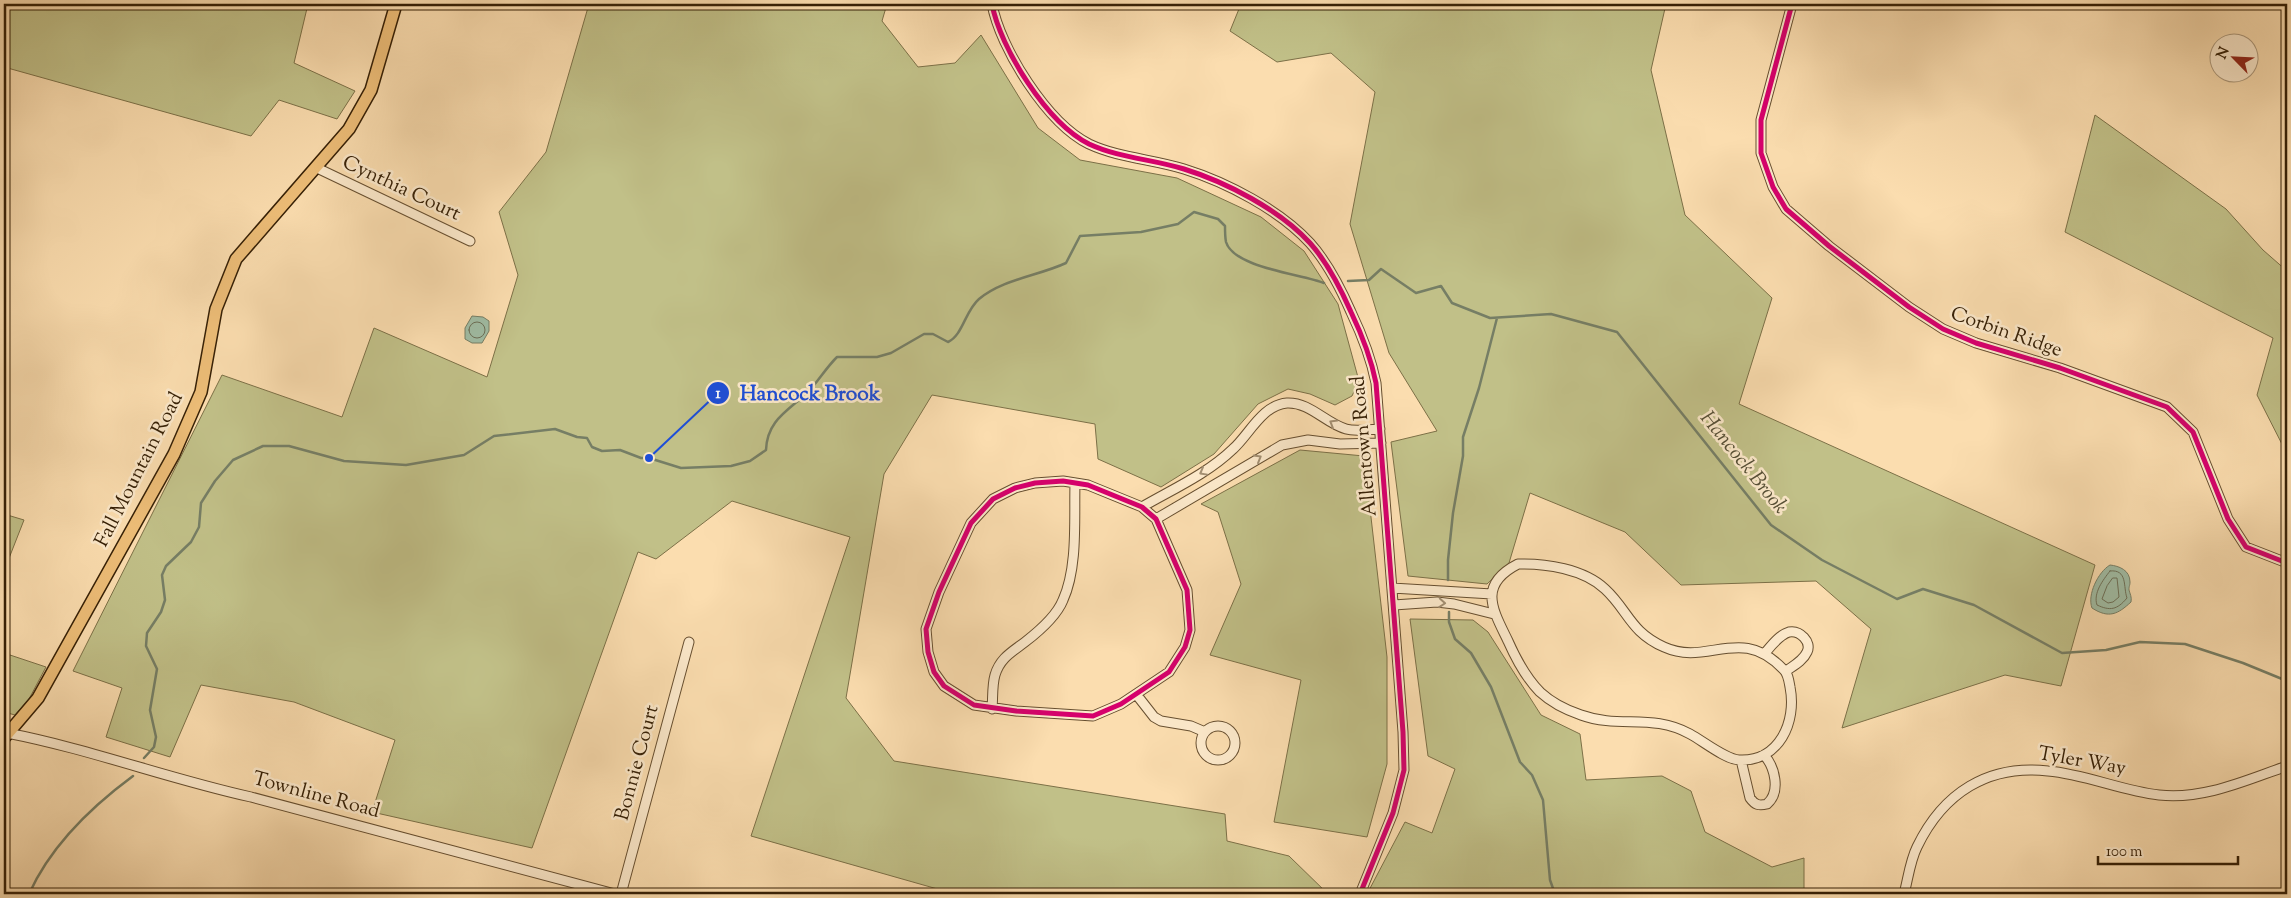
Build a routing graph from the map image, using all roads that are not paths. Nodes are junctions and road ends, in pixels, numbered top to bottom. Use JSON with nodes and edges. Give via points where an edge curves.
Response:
{"nodes":[{"id":1,"x":396,"y":4,"type":"edge"},
{"id":2,"x":992,"y":4,"type":"edge"},
{"id":3,"x":1792,"y":4,"type":"edge"},
{"id":4,"x":317,"y":168,"type":"junction"},
{"id":5,"x":470,"y":241,"type":"dead end"},
{"id":6,"x":1380,"y":429,"type":"junction"},
{"id":7,"x":1381,"y":443,"type":"junction"},
{"id":8,"x":1075,"y":483,"type":"junction"},
{"id":9,"x":1142,"y":507,"type":"junction"},
{"id":10,"x":1156,"y":519,"type":"junction"},
{"id":11,"x":2287,"y":563,"type":"edge"},
{"id":12,"x":1392,"y":588,"type":"junction"},
{"id":13,"x":1492,"y":594,"type":"junction"},
{"id":14,"x":1394,"y":605,"type":"junction"},
{"id":15,"x":1494,"y":614,"type":"junction"},
{"id":16,"x":689,"y":642,"type":"dead end"},
{"id":17,"x":1765,"y":653,"type":"junction"},
{"id":18,"x":1786,"y":671,"type":"junction"},
{"id":19,"x":1136,"y":694,"type":"junction"},
{"id":20,"x":992,"y":709,"type":"junction"},
{"id":21,"x":1205,"y":732,"type":"dead end"},
{"id":22,"x":5,"y":736,"type":"edge"},
{"id":23,"x":1764,"y":755,"type":"junction"},
{"id":24,"x":1741,"y":760,"type":"junction"},
{"id":25,"x":2287,"y":766,"type":"edge"},
{"id":26,"x":615,"y":894,"type":"edge"},
{"id":27,"x":621,"y":894,"type":"edge"},
{"id":28,"x":1360,"y":894,"type":"edge"},
{"id":29,"x":1904,"y":894,"type":"edge"}],
"edges":[{"from":1,"to":4,"type":"main road","name":"Fall Mountain Road","via":[[366,101],[350,129]]},
{"from":2,"to":6,"type":"street","name":"Allentown Road","via":[[995,22],[1018,68],[1050,112],[1072,134],[1104,151],[1204,176],[1265,208],[1310,243],[1339,285],[1362,336],[1376,383]]},
{"from":3,"to":11,"type":"street","name":"Corbin Ridge","via":[[1761,120],[1761,153],[1773,187],[1786,209],[1829,246],[1943,329],[2167,407],[2193,432],[2228,519],[2246,547]]},
{"from":4,"to":5,"type":"street","name":"Cynthia Court"},
{"from":4,"to":22,"type":"main road","name":"Fall Mountain Road","via":[[236,259],[216,309],[202,392],[182,438],[38,698]]},
{"from":6,"to":7,"type":"street","name":"Allentown Road"},
{"from":6,"to":9,"type":"street","one_way":true,"via":[[1343,428],[1311,409],[1284,403],[1254,422],[1235,448],[1210,468]]},
{"from":10,"to":7,"type":"street","one_way":true,"via":[[1282,445],[1308,440],[1340,444]]},
{"from":7,"to":12,"type":"street","name":"Allentown Road"},
{"from":8,"to":9,"type":"street","via":[[1088,485]]},
{"from":8,"to":20,"type":"street","via":[[1072,574],[1063,600],[1042,626],[1005,656],[999,665]]},
{"from":8,"to":20,"type":"street","via":[[1035,483],[993,499],[971,523],[939,592],[926,628],[934,672],[956,695],[974,705]]},
{"from":9,"to":10,"type":"street"},
{"from":10,"to":19,"type":"street","via":[[1187,590],[1190,630],[1185,647],[1169,672]]},
{"from":12,"to":13,"type":"street"},
{"from":12,"to":14,"type":"street","name":"Allentown Road"},
{"from":13,"to":15,"type":"street"},
{"from":13,"to":17,"type":"street","via":[[1500,577],[1518,564],[1561,567],[1605,588],[1632,624],[1649,639],[1665,647],[1695,652],[1745,647]]},
{"from":14,"to":15,"type":"street","one_way":true,"via":[[1437,602]]},
{"from":14,"to":28,"type":"street","name":"Allentown Road","via":[[1404,770],[1392,813]]},
{"from":15,"to":24,"type":"street","via":[[1522,668],[1540,691],[1556,704],[1606,722],[1636,720],[1669,724],[1725,755]]},
{"from":16,"to":27,"type":"street","name":"Bonnie Court"},
{"from":17,"to":18,"type":"street"},
{"from":17,"to":18,"type":"street","via":[[1789,632],[1804,637],[1808,644],[1807,652]]},
{"from":18,"to":23,"type":"street","via":[[1792,708],[1787,730],[1776,746]]},
{"from":19,"to":20,"type":"street","via":[[1093,716]]},
{"from":19,"to":21,"type":"street","via":[[1161,721]]},
{"from":22,"to":26,"type":"street","name":"Townline Road","via":[[57,743],[197,785]]},
{"from":23,"to":24,"type":"street"},
{"from":23,"to":24,"type":"street","via":[[1774,778],[1774,793],[1767,804],[1760,806],[1750,798]]},
{"from":25,"to":29,"type":"street","name":"Tyler Way","via":[[2206,794],[2160,795],[2048,771],[2020,770],[1992,775],[1959,793],[1934,818],[1916,848]]}]}
